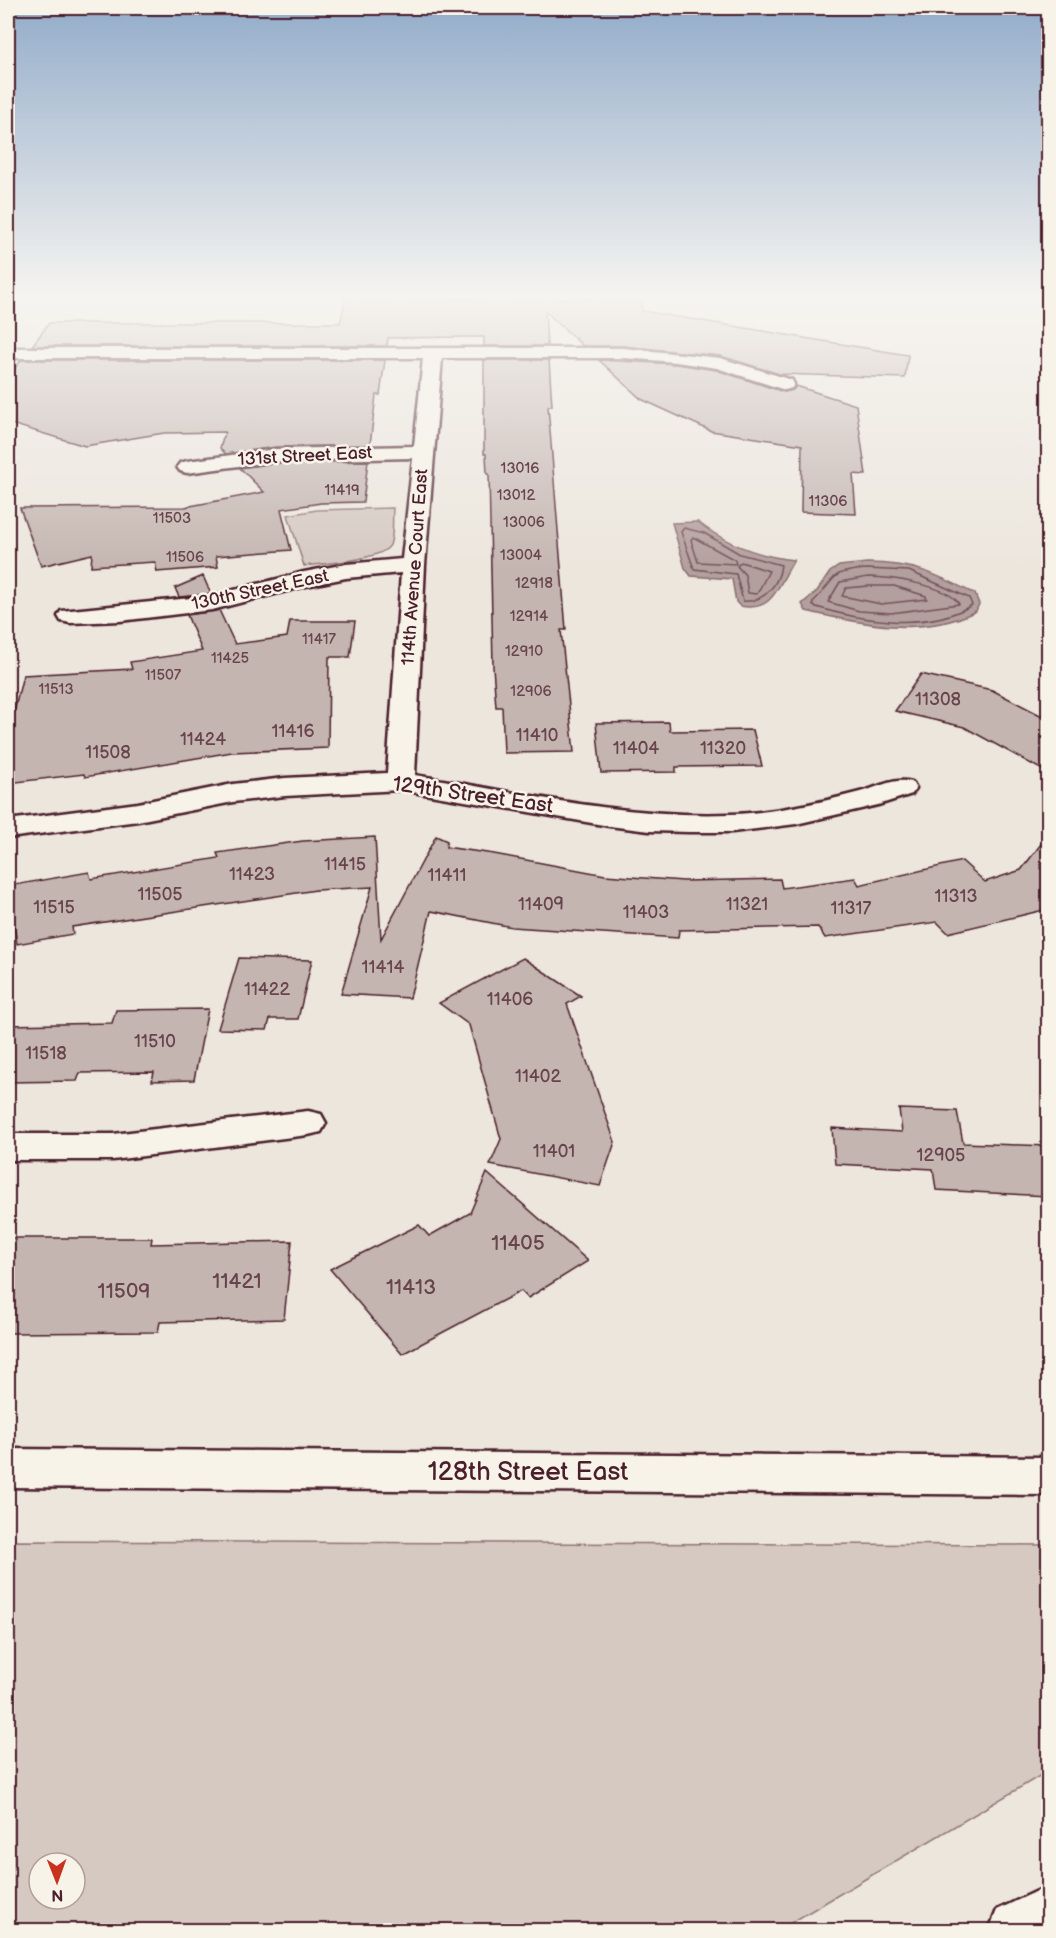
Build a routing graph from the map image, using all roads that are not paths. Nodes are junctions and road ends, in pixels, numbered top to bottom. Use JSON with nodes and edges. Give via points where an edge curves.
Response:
{"nodes":[{"id":1,"x":430,"y":388,"type":"edge"},
{"id":2,"x":424,"y":453,"type":"junction"},
{"id":3,"x":187,"y":467,"type":"dead end"},
{"id":4,"x":413,"y":565,"type":"junction"},
{"id":5,"x":70,"y":616,"type":"dead end"},
{"id":6,"x":401,"y":781,"type":"junction"},
{"id":7,"x":902,"y":788,"type":"dead end"},
{"id":8,"x":8,"y":829,"type":"edge"},
{"id":9,"x":308,"y":1123,"type":"dead end"},
{"id":10,"x":8,"y":1147,"type":"edge"},
{"id":11,"x":8,"y":1468,"type":"edge"},
{"id":12,"x":1048,"y":1476,"type":"edge"},
{"id":13,"x":1048,"y":1914,"type":"edge"},
{"id":14,"x":1017,"y":1930,"type":"edge"}],
"edges":[{"from":1,"to":2,"type":"street","name":"114th Avenue Court East"},
{"from":2,"to":3,"type":"street","name":"131st Street East","via":[[276,455]]},
{"from":2,"to":4,"type":"street","name":"114th Avenue Court East"},
{"from":4,"to":5,"type":"street","name":"130th Street East","via":[[346,571],[212,603]]},
{"from":4,"to":6,"type":"street","name":"114th Avenue Court East"},
{"from":6,"to":7,"type":"street","name":"129th Street East","via":[[609,817],[689,823],[732,823],[796,815]]},
{"from":6,"to":8,"type":"street","name":"129th Street East","via":[[233,793],[138,812]]},
{"from":9,"to":10,"type":"street","via":[[113,1147]]},
{"from":11,"to":12,"type":"street","name":"128th Street East"},
{"from":13,"to":14,"type":"street"}]}
